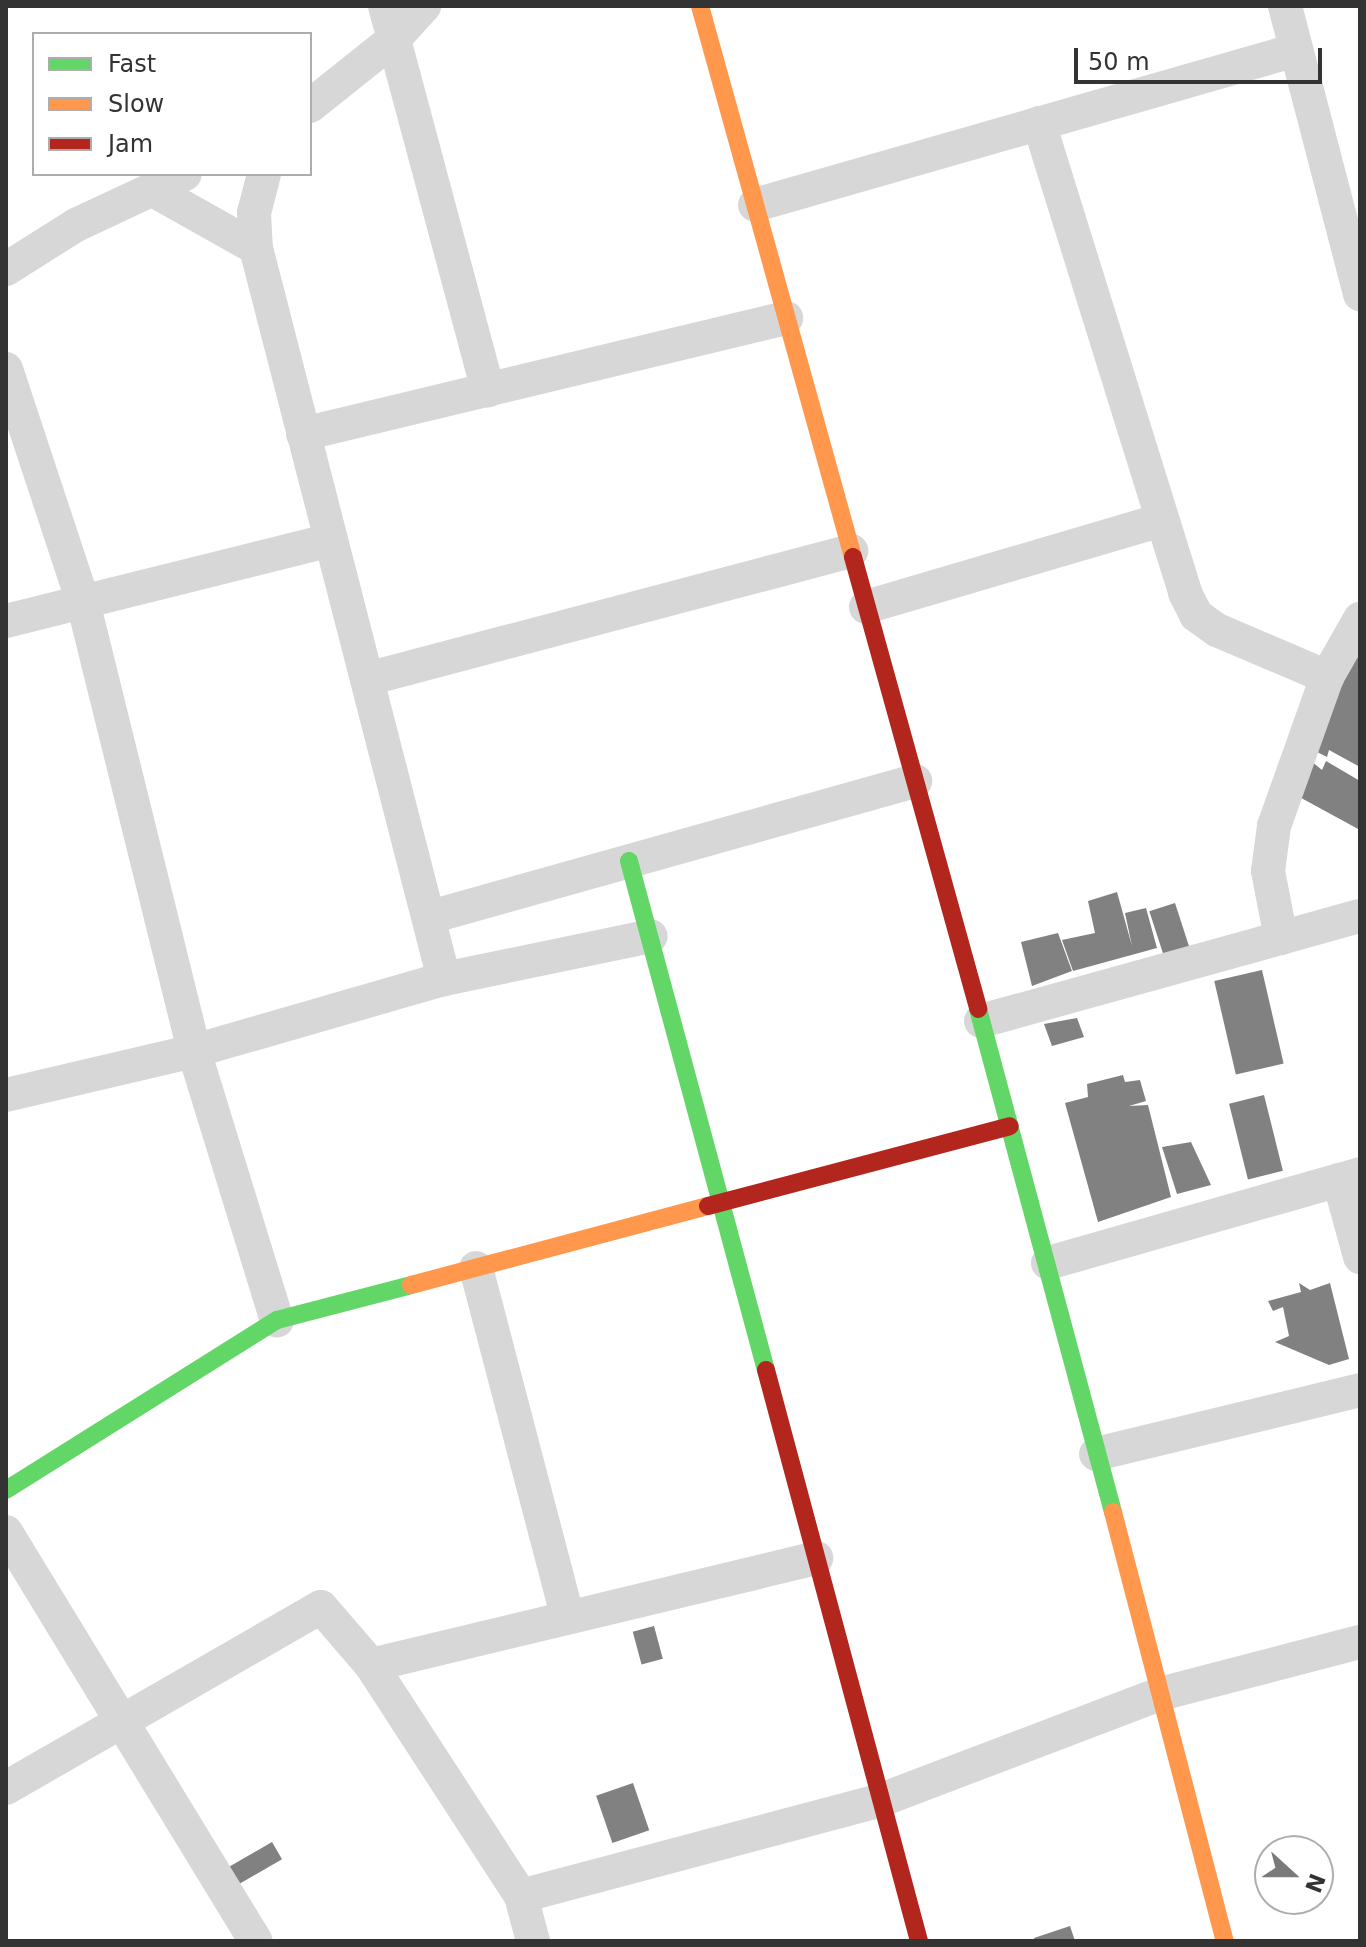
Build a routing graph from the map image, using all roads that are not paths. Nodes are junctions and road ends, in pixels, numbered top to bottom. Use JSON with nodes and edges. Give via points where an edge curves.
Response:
{"nodes":[{"id":1,"x":385,"y":6,"type":"edge"},
{"id":2,"x":424,"y":6,"type":"edge"},
{"id":3,"x":700,"y":6,"type":"edge"},
{"id":4,"x":1285,"y":6,"type":"edge"},
{"id":5,"x":394,"y":39,"type":"junction"},
{"id":6,"x":1296,"y":50,"type":"junction"},
{"id":7,"x":312,"y":104,"type":"edge"},
{"id":8,"x":1039,"y":123,"type":"junction"},
{"id":9,"x":180,"y":176,"type":"edge"},
{"id":10,"x":263,"y":176,"type":"edge"},
{"id":11,"x":151,"y":189,"type":"junction"},
{"id":12,"x":755,"y":205,"type":"junction"},
{"id":13,"x":256,"y":248,"type":"junction"},
{"id":14,"x":6,"y":269,"type":"edge"},
{"id":15,"x":1360,"y":294,"type":"edge"},
{"id":16,"x":786,"y":318,"type":"junction"},
{"id":17,"x":6,"y":369,"type":"edge"},
{"id":18,"x":488,"y":390,"type":"junction"},
{"id":19,"x":303,"y":434,"type":"junction"},
{"id":20,"x":1159,"y":521,"type":"junction"},
{"id":21,"x":331,"y":540,"type":"junction"},
{"id":22,"x":851,"y":551,"type":"junction"},
{"id":23,"x":83,"y":602,"type":"junction"},
{"id":24,"x":866,"y":607,"type":"junction"},
{"id":25,"x":1360,"y":619,"type":"edge"},
{"id":26,"x":6,"y":621,"type":"edge"},
{"id":27,"x":1327,"y":677,"type":"junction"},
{"id":28,"x":367,"y":679,"type":"junction"},
{"id":29,"x":915,"y":781,"type":"junction"},
{"id":30,"x":629,"y":861,"type":"junction"},
{"id":31,"x":1360,"y":916,"type":"edge"},
{"id":32,"x":430,"y":917,"type":"junction"},
{"id":33,"x":651,"y":936,"type":"junction"},
{"id":34,"x":1281,"y":938,"type":"junction"},
{"id":35,"x":444,"y":979,"type":"junction"},
{"id":36,"x":981,"y":1021,"type":"junction"},
{"id":37,"x":194,"y":1051,"type":"junction"},
{"id":38,"x":6,"y":1095,"type":"edge"},
{"id":39,"x":1010,"y":1126,"type":"junction"},
{"id":40,"x":1349,"y":1177,"type":"edge"},
{"id":41,"x":721,"y":1202,"type":"junction"},
{"id":42,"x":1360,"y":1257,"type":"edge"},
{"id":43,"x":1048,"y":1263,"type":"junction"},
{"id":44,"x":476,"y":1268,"type":"junction"},
{"id":45,"x":277,"y":1320,"type":"junction"},
{"id":46,"x":1360,"y":1390,"type":"edge"},
{"id":47,"x":1096,"y":1454,"type":"junction"},
{"id":48,"x":6,"y":1490,"type":"edge"},
{"id":49,"x":6,"y":1532,"type":"edge"},
{"id":50,"x":816,"y":1558,"type":"junction"},
{"id":51,"x":567,"y":1616,"type":"junction"},
{"id":52,"x":1360,"y":1642,"type":"edge"},
{"id":53,"x":371,"y":1665,"type":"junction"},
{"id":54,"x":1160,"y":1694,"type":"junction"},
{"id":55,"x":124,"y":1725,"type":"junction"},
{"id":56,"x":6,"y":1788,"type":"edge"},
{"id":57,"x":881,"y":1800,"type":"junction"},
{"id":58,"x":521,"y":1896,"type":"junction"},
{"id":59,"x":250,"y":1939,"type":"edge"},
{"id":60,"x":533,"y":1941,"type":"edge"},
{"id":61,"x":919,"y":1941,"type":"edge"},
{"id":62,"x":1225,"y":1941,"type":"edge"}],
"edges":[{"from":1,"to":5,"type":"street"},
{"from":2,"to":5,"type":"street"},
{"from":3,"to":12,"type":"street"},
{"from":4,"to":6,"type":"street"},
{"from":5,"to":7,"type":"street"},
{"from":5,"to":18,"type":"street"},
{"from":6,"to":8,"type":"street"},
{"from":6,"to":15,"type":"street"},
{"from":8,"to":12,"type":"street"},
{"from":8,"to":20,"type":"street"},
{"from":9,"to":11,"type":"street"},
{"from":10,"to":13,"type":"street","via":[[254,213]]},
{"from":11,"to":13,"type":"street"},
{"from":11,"to":14,"type":"street","via":[[76,225]]},
{"from":12,"to":16,"type":"street"},
{"from":13,"to":19,"type":"street"},
{"from":16,"to":18,"type":"street"},
{"from":16,"to":22,"type":"street"},
{"from":17,"to":23,"type":"street"},
{"from":18,"to":19,"type":"street"},
{"from":19,"to":21,"type":"street"},
{"from":20,"to":24,"type":"street"},
{"from":20,"to":27,"type":"street","via":[[1196,615],[1217,630]]},
{"from":21,"to":23,"type":"street"},
{"from":21,"to":28,"type":"street"},
{"from":22,"to":24,"type":"street"},
{"from":22,"to":28,"type":"street"},
{"from":23,"to":26,"type":"street"},
{"from":23,"to":37,"type":"street"},
{"from":24,"to":29,"type":"street"},
{"from":25,"to":27,"type":"street"},
{"from":27,"to":34,"type":"street","via":[[1274,826],[1268,871]]},
{"from":28,"to":32,"type":"street"},
{"from":29,"to":30,"type":"street"},
{"from":29,"to":36,"type":"street"},
{"from":30,"to":32,"type":"street"},
{"from":30,"to":33,"type":"street"},
{"from":31,"to":34,"type":"street"},
{"from":32,"to":35,"type":"street"},
{"from":33,"to":35,"type":"street"},
{"from":33,"to":41,"type":"street"},
{"from":34,"to":36,"type":"street"},
{"from":35,"to":37,"type":"street"},
{"from":36,"to":39,"type":"street"},
{"from":37,"to":38,"type":"street"},
{"from":37,"to":45,"type":"street"},
{"from":39,"to":41,"type":"street"},
{"from":39,"to":43,"type":"street"},
{"from":40,"to":42,"type":"street"},
{"from":40,"to":43,"type":"street"},
{"from":41,"to":44,"type":"street"},
{"from":41,"to":50,"type":"street"},
{"from":43,"to":47,"type":"street"},
{"from":44,"to":45,"type":"street"},
{"from":44,"to":51,"type":"street"},
{"from":45,"to":48,"type":"street"},
{"from":46,"to":47,"type":"street"},
{"from":47,"to":54,"type":"street"},
{"from":49,"to":55,"type":"street"},
{"from":50,"to":51,"type":"street"},
{"from":50,"to":57,"type":"street"},
{"from":51,"to":53,"type":"street"},
{"from":52,"to":54,"type":"street"},
{"from":53,"to":55,"type":"street","via":[[327,1611],[315,1607]]},
{"from":53,"to":58,"type":"street"},
{"from":54,"to":57,"type":"street"},
{"from":54,"to":62,"type":"street"},
{"from":55,"to":56,"type":"street"},
{"from":55,"to":59,"type":"street"},
{"from":57,"to":58,"type":"street"},
{"from":57,"to":61,"type":"street"},
{"from":58,"to":60,"type":"street"}]}
